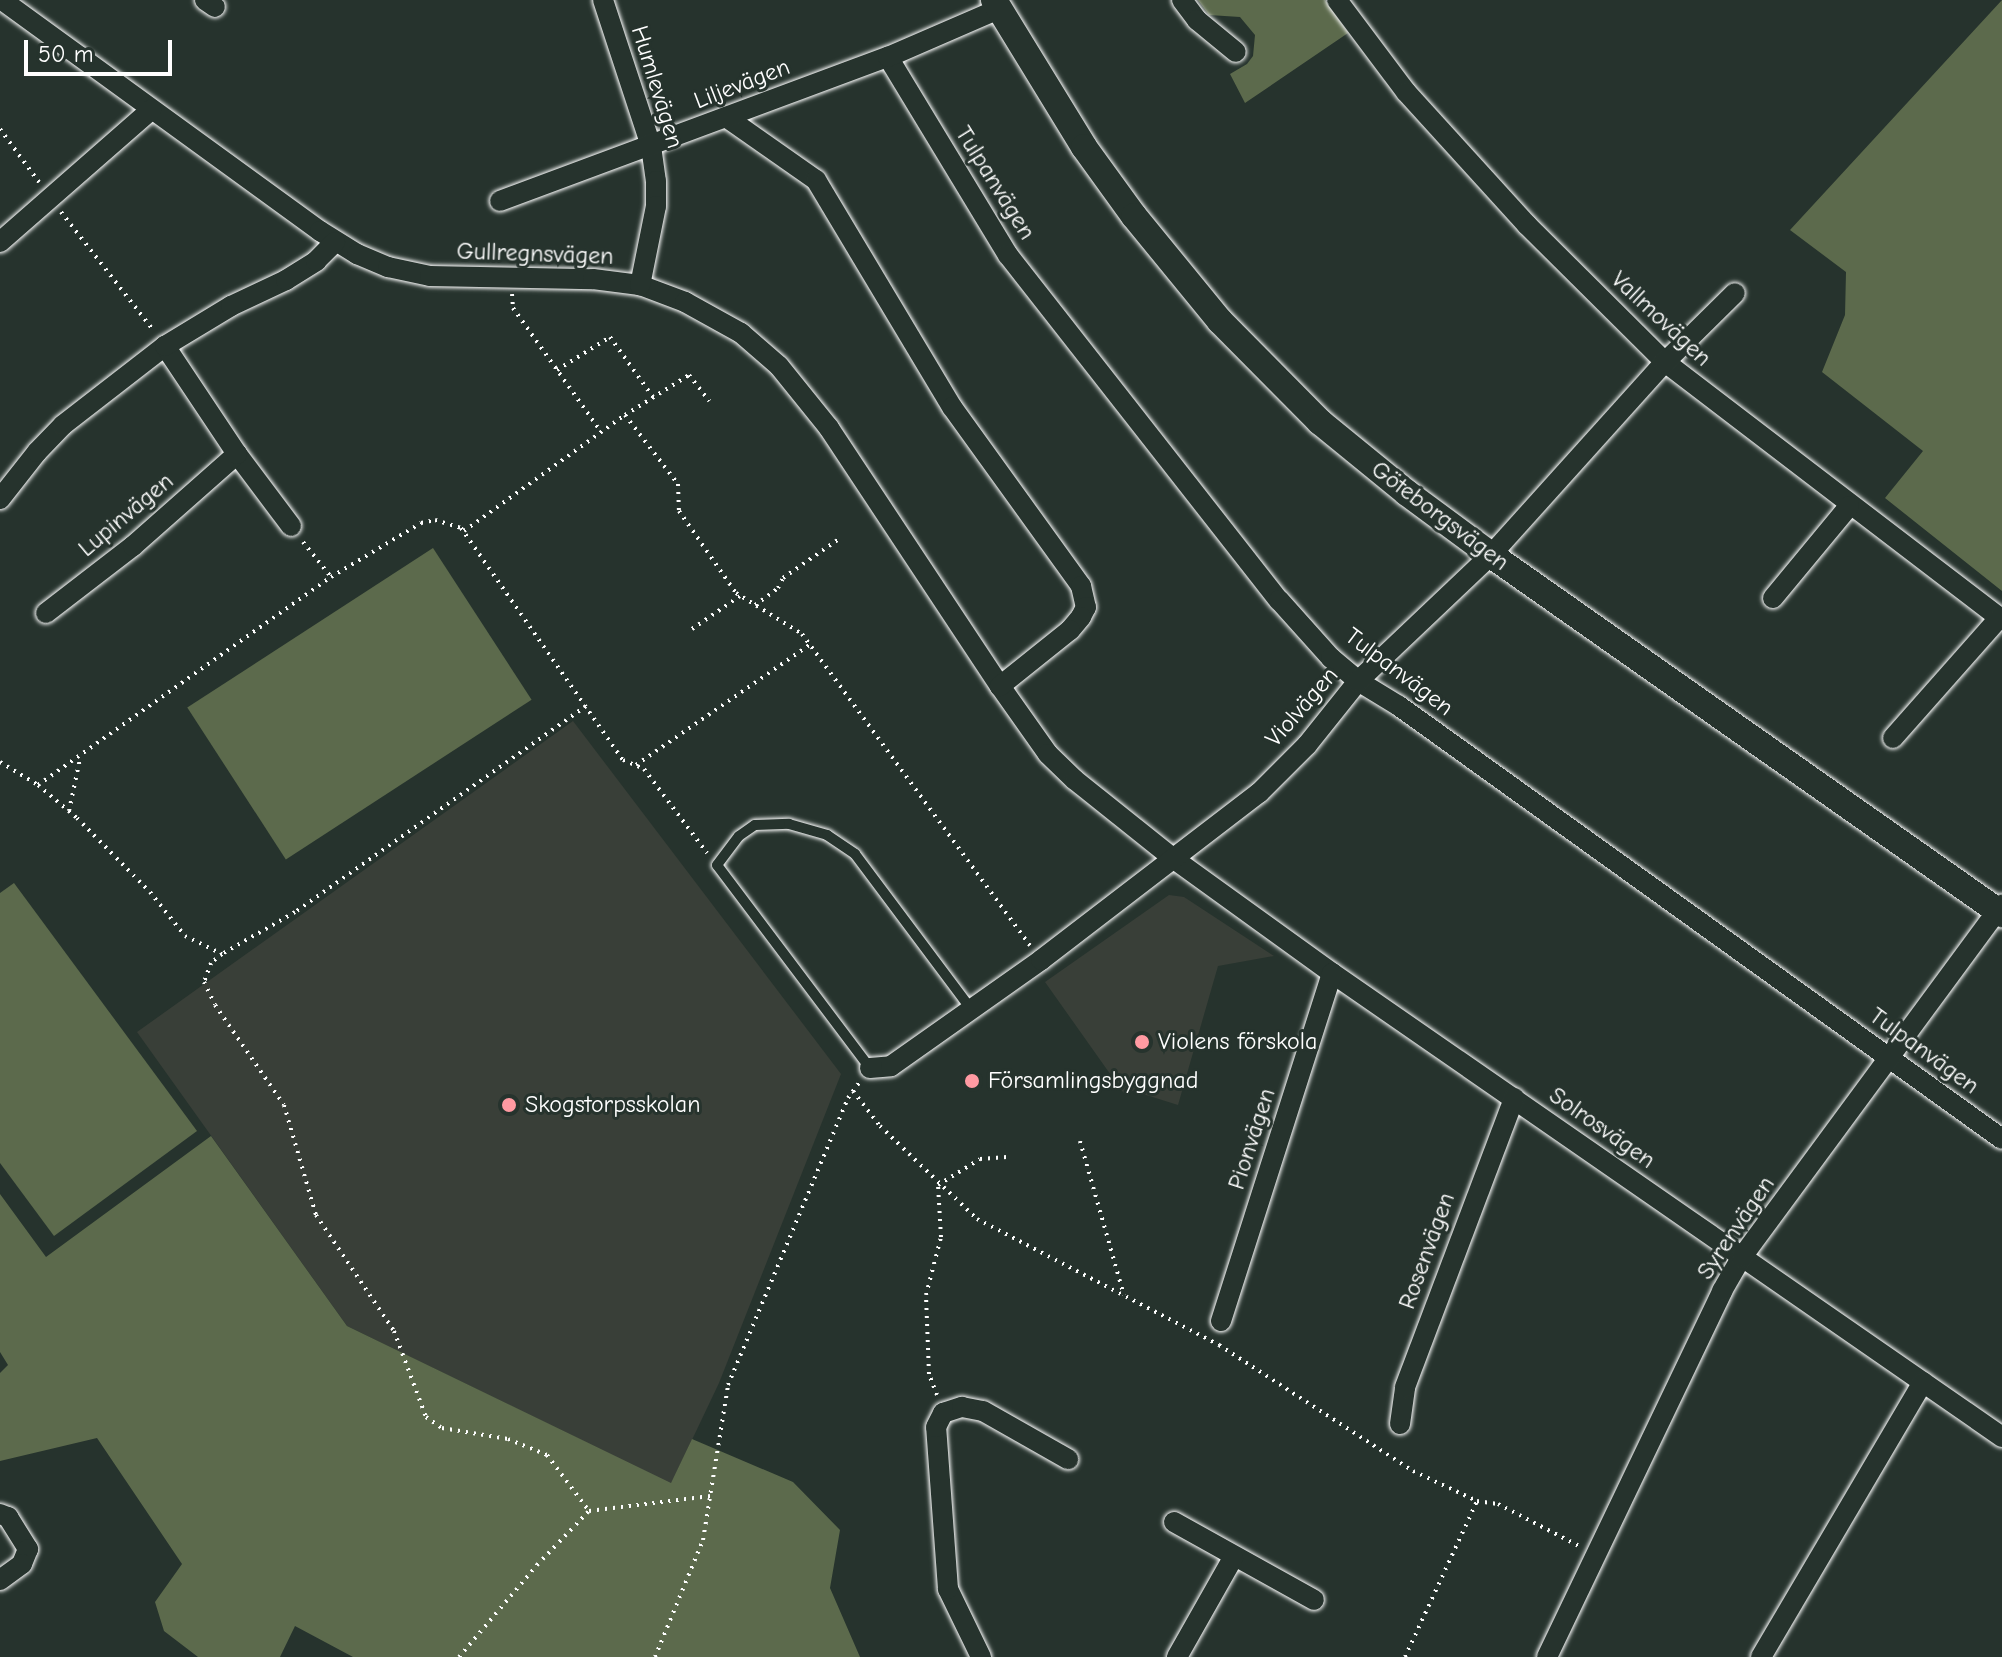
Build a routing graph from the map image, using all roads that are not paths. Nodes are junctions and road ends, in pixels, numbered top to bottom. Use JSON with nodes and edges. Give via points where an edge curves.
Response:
{"nodes":[{"id":1,"x":2,"y":0,"type":"edge"},
{"id":2,"x":603,"y":0,"type":"edge"},
{"id":3,"x":1182,"y":0,"type":"edge"},
{"id":4,"x":1337,"y":0,"type":"edge"},
{"id":5,"x":996,"y":5,"type":"edge"},
{"id":6,"x":1236,"y":52,"type":"dead end"},
{"id":7,"x":888,"y":57,"type":"junction"},
{"id":8,"x":151,"y":110,"type":"junction"},
{"id":9,"x":726,"y":117,"type":"junction"},
{"id":10,"x":651,"y":146,"type":"junction"},
{"id":11,"x":500,"y":201,"type":"dead end"},
{"id":12,"x":0,"y":242,"type":"edge"},
{"id":13,"x":335,"y":242,"type":"junction"},
{"id":14,"x":640,"y":285,"type":"junction"},
{"id":15,"x":1735,"y":293,"type":"dead end"},
{"id":16,"x":165,"y":346,"type":"junction"},
{"id":17,"x":1665,"y":362,"type":"junction"},
{"id":18,"x":237,"y":454,"type":"junction"},
{"id":19,"x":0,"y":499,"type":"edge"},
{"id":20,"x":1849,"y":506,"type":"junction"},
{"id":21,"x":291,"y":526,"type":"road end"},
{"id":22,"x":1491,"y":555,"type":"junction"},
{"id":23,"x":1773,"y":598,"type":"dead end"},
{"id":24,"x":46,"y":613,"type":"dead end"},
{"id":25,"x":2000,"y":619,"type":"edge"},
{"id":26,"x":1358,"y":681,"type":"junction"},
{"id":27,"x":1000,"y":686,"type":"junction"},
{"id":28,"x":1893,"y":738,"type":"dead end"},
{"id":29,"x":1174,"y":859,"type":"junction"},
{"id":30,"x":2000,"y":910,"type":"edge"},
{"id":31,"x":1332,"y":973,"type":"junction"},
{"id":32,"x":971,"y":1009,"type":"junction"},
{"id":33,"x":1891,"y":1058,"type":"junction"},
{"id":34,"x":870,"y":1068,"type":"joint"},
{"id":35,"x":1514,"y":1098,"type":"junction"},
{"id":36,"x":2002,"y":1139,"type":"edge"},
{"id":37,"x":1742,"y":1257,"type":"junction"},
{"id":38,"x":1221,"y":1321,"type":"dead end"},
{"id":39,"x":1923,"y":1382,"type":"junction"},
{"id":40,"x":1400,"y":1424,"type":"dead end"},
{"id":41,"x":2002,"y":1437,"type":"edge"},
{"id":42,"x":1068,"y":1459,"type":"dead end"},
{"id":43,"x":0,"y":1514,"type":"edge"},
{"id":44,"x":1174,"y":1522,"type":"dead end"},
{"id":45,"x":1233,"y":1558,"type":"junction"},
{"id":46,"x":0,"y":1580,"type":"edge"},
{"id":47,"x":1314,"y":1600,"type":"dead end"},
{"id":48,"x":981,"y":1657,"type":"edge"},
{"id":49,"x":1177,"y":1657,"type":"edge"},
{"id":50,"x":1547,"y":1657,"type":"edge"},
{"id":51,"x":1761,"y":1657,"type":"edge"}],
"edges":[{"from":1,"to":8,"type":"street","name":"Gullregnsvägen"},
{"from":2,"to":10,"type":"street","name":"Humlevägen"},
{"from":3,"to":6,"type":"street","via":[[1197,20]]},
{"from":4,"to":17,"type":"street","name":"Vallmovägen","via":[[1406,92],[1527,225]]},
{"from":5,"to":7,"type":"street","name":"Liljevägen"},
{"from":5,"to":22,"type":"street","name":"Göteborgsvägen","via":[[1093,159],[1220,321],[1320,422]]},
{"from":7,"to":9,"type":"street","name":"Liljevägen"},
{"from":7,"to":26,"type":"street","name":"Tulpanvägen","via":[[1008,255],[1279,600]]},
{"from":8,"to":12,"type":"street"},
{"from":8,"to":13,"type":"street","name":"Gullregnsvägen"},
{"from":9,"to":10,"type":"street","name":"Liljevägen"},
{"from":9,"to":27,"type":"street","via":[[816,180],[952,407],[1081,586],[1086,607],[1081,617]]},
{"from":10,"to":11,"type":"street","name":"Liljevägen"},
{"from":10,"to":14,"type":"street","name":"Humlevägen","via":[[656,206]]},
{"from":13,"to":14,"type":"street","name":"Gullregnsvägen","via":[[411,273]]},
{"from":13,"to":16,"type":"street","via":[[306,267]]},
{"from":14,"to":27,"type":"street","name":"Gullregnsvägen","via":[[741,333],[789,376]]},
{"from":15,"to":17,"type":"street","name":"Violvägen"},
{"from":16,"to":18,"type":"street"},
{"from":16,"to":19,"type":"street","via":[[63,425]]},
{"from":17,"to":20,"type":"street","name":"Vallmovägen"},
{"from":17,"to":22,"type":"street","name":"Violvägen"},
{"from":18,"to":21,"type":"street"},
{"from":18,"to":24,"type":"street","name":"Lupinvägen","via":[[133,546]]},
{"from":20,"to":23,"type":"street"},
{"from":20,"to":25,"type":"street","name":"Vallmovägen"},
{"from":22,"to":26,"type":"street","name":"Violvägen"},
{"from":22,"to":30,"type":"street","name":"Göteborgsvägen"},
{"from":25,"to":28,"type":"street"},
{"from":26,"to":29,"type":"street","name":"Violvägen","via":[[1307,745],[1259,793]]},
{"from":26,"to":33,"type":"street","name":"Tulpanvägen"},
{"from":27,"to":29,"type":"street","name":"Gullregnsvägen","via":[[1059,766]]},
{"from":29,"to":31,"type":"street","name":"Solrosvägen"},
{"from":29,"to":32,"type":"street","name":"Violvägen"},
{"from":30,"to":33,"type":"street","name":"Syrenvägen"},
{"from":31,"to":35,"type":"street","name":"Solrosvägen"},
{"from":31,"to":38,"type":"street","name":"Pionvägen"},
{"from":32,"to":34,"type":"street","name":"Violvägen","via":[[891,1066]]},
{"from":32,"to":34,"type":"lane","via":[[855,854],[827,835],[789,824],[755,825],[739,836],[717,865]]},
{"from":33,"to":36,"type":"street","name":"Tulpanvägen"},
{"from":33,"to":37,"type":"street","name":"Syrenvägen"},
{"from":35,"to":37,"type":"street","name":"Solrosvägen"},
{"from":35,"to":40,"type":"street","name":"Rosenvägen","via":[[1405,1387]]},
{"from":37,"to":39,"type":"street","name":"Solrosvägen"},
{"from":37,"to":50,"type":"street","name":"Syrenvägen"},
{"from":39,"to":41,"type":"street","name":"Solrosvägen"},
{"from":39,"to":51,"type":"street"},
{"from":42,"to":48,"type":"street","via":[[983,1411],[962,1407],[943,1413],[936,1427],[948,1589]]},
{"from":43,"to":46,"type":"street","via":[[8,1517],[28,1549],[22,1564]]},
{"from":44,"to":45,"type":"street"},
{"from":45,"to":47,"type":"street"},
{"from":45,"to":49,"type":"street"}]}
